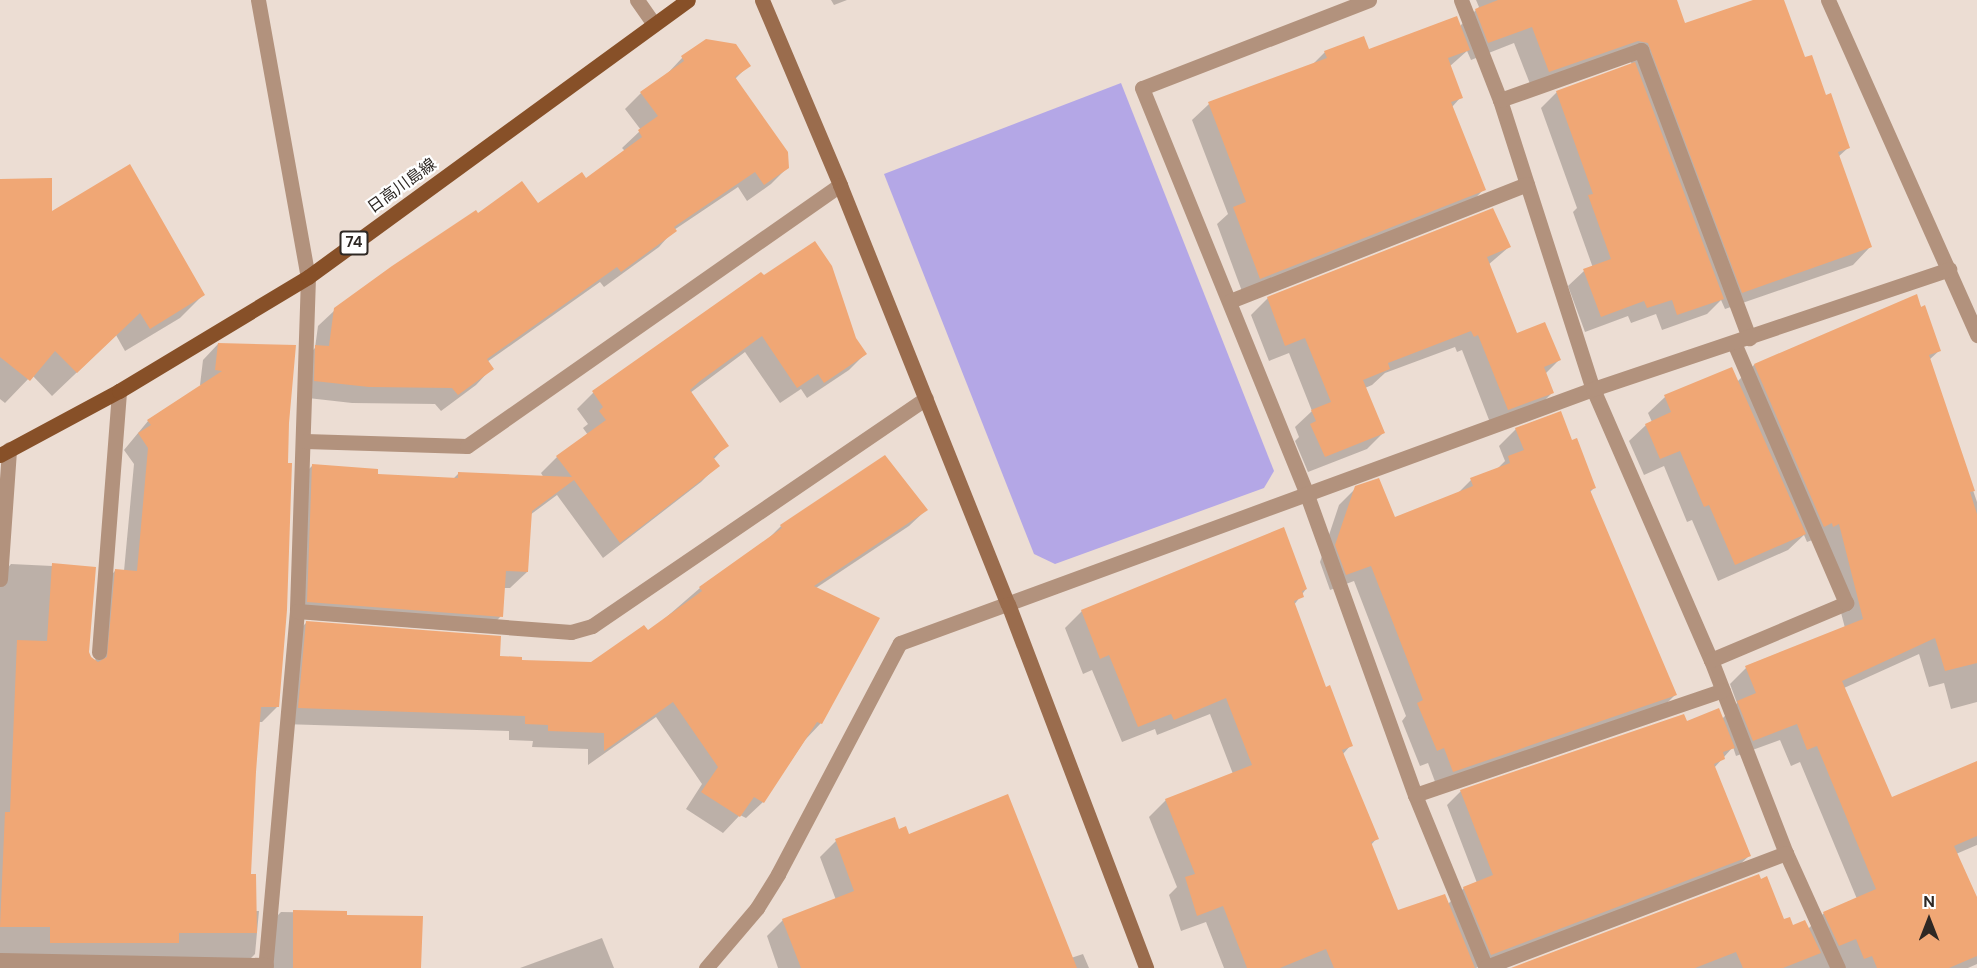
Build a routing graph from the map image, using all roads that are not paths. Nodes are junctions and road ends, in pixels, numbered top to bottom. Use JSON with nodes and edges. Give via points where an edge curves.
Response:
{"nodes":[{"id":1,"x":258,"y":0,"type":"edge"},
{"id":2,"x":637,"y":0,"type":"edge"},
{"id":3,"x":688,"y":0,"type":"edge"},
{"id":4,"x":762,"y":0,"type":"edge"},
{"id":5,"x":1369,"y":0,"type":"edge"},
{"id":6,"x":1461,"y":0,"type":"edge"},
{"id":7,"x":1828,"y":0,"type":"edge"},
{"id":8,"x":654,"y":24,"type":"junction"},
{"id":9,"x":1500,"y":100,"type":"junction"},
{"id":10,"x":1527,"y":184,"type":"junction"},
{"id":11,"x":840,"y":185,"type":"junction"},
{"id":12,"x":1949,"y":269,"type":"junction"},
{"id":13,"x":308,"y":277,"type":"junction"},
{"id":14,"x":1230,"y":301,"type":"junction"},
{"id":15,"x":1977,"y":335,"type":"edge"},
{"id":16,"x":1749,"y":338,"type":"junction"},
{"id":17,"x":1734,"y":343,"type":"junction"},
{"id":18,"x":1593,"y":389,"type":"junction"},
{"id":19,"x":118,"y":391,"type":"junction"},
{"id":20,"x":926,"y":398,"type":"junction"},
{"id":21,"x":305,"y":441,"type":"junction"},
{"id":22,"x":5,"y":452,"type":"edge"},
{"id":23,"x":1307,"y":495,"type":"junction"},
{"id":24,"x":0,"y":579,"type":"edge"},
{"id":25,"x":1008,"y":604,"type":"junction"},
{"id":26,"x":297,"y":611,"type":"junction"},
{"id":27,"x":99,"y":652,"type":"dead end"},
{"id":28,"x":1711,"y":660,"type":"junction"},
{"id":29,"x":1723,"y":690,"type":"junction"},
{"id":30,"x":1415,"y":795,"type":"junction"},
{"id":31,"x":1786,"y":853,"type":"junction"},
{"id":32,"x":0,"y":960,"type":"edge"},
{"id":33,"x":265,"y":966,"type":"edge"},
{"id":34,"x":1486,"y":967,"type":"edge"},
{"id":35,"x":706,"y":968,"type":"edge"},
{"id":36,"x":1146,"y":968,"type":"edge"},
{"id":37,"x":1838,"y":968,"type":"edge"}],
"edges":[{"from":1,"to":13,"type":"street"},
{"from":2,"to":8,"type":"street"},
{"from":3,"to":8,"type":"main road","name":"日高川島線","number":"74"},
{"from":4,"to":11,"type":"street"},
{"from":5,"to":14,"type":"street","via":[[1142,88]]},
{"from":6,"to":9,"type":"street"},
{"from":7,"to":12,"type":"street"},
{"from":8,"to":13,"type":"main road","name":"日高川島線","number":"74"},
{"from":9,"to":10,"type":"street"},
{"from":9,"to":16,"type":"street","via":[[1641,50]]},
{"from":10,"to":14,"type":"street"},
{"from":10,"to":18,"type":"street"},
{"from":11,"to":20,"type":"street"},
{"from":11,"to":21,"type":"street","via":[[467,446]]},
{"from":12,"to":15,"type":"street"},
{"from":12,"to":16,"type":"street"},
{"from":13,"to":19,"type":"main road","name":"日高川島線","number":"74"},
{"from":13,"to":21,"type":"street"},
{"from":14,"to":23,"type":"street"},
{"from":16,"to":17,"type":"street"},
{"from":17,"to":18,"type":"street"},
{"from":17,"to":28,"type":"street","via":[[1846,603]]},
{"from":18,"to":23,"type":"street"},
{"from":18,"to":28,"type":"street"},
{"from":19,"to":22,"type":"main road","name":"日高川島線","number":"74"},
{"from":19,"to":27,"type":"street"},
{"from":20,"to":25,"type":"street"},
{"from":20,"to":26,"type":"street","via":[[592,626],[571,632]]},
{"from":21,"to":26,"type":"street"},
{"from":22,"to":24,"type":"street"},
{"from":23,"to":25,"type":"street"},
{"from":23,"to":30,"type":"street"},
{"from":25,"to":35,"type":"street","via":[[900,643],[778,874],[757,908]]},
{"from":25,"to":36,"type":"street"},
{"from":26,"to":33,"type":"street"},
{"from":28,"to":29,"type":"street"},
{"from":29,"to":30,"type":"street"},
{"from":29,"to":31,"type":"street"},
{"from":30,"to":34,"type":"street"},
{"from":31,"to":34,"type":"street"},
{"from":31,"to":37,"type":"street"},
{"from":32,"to":33,"type":"street"}]}
